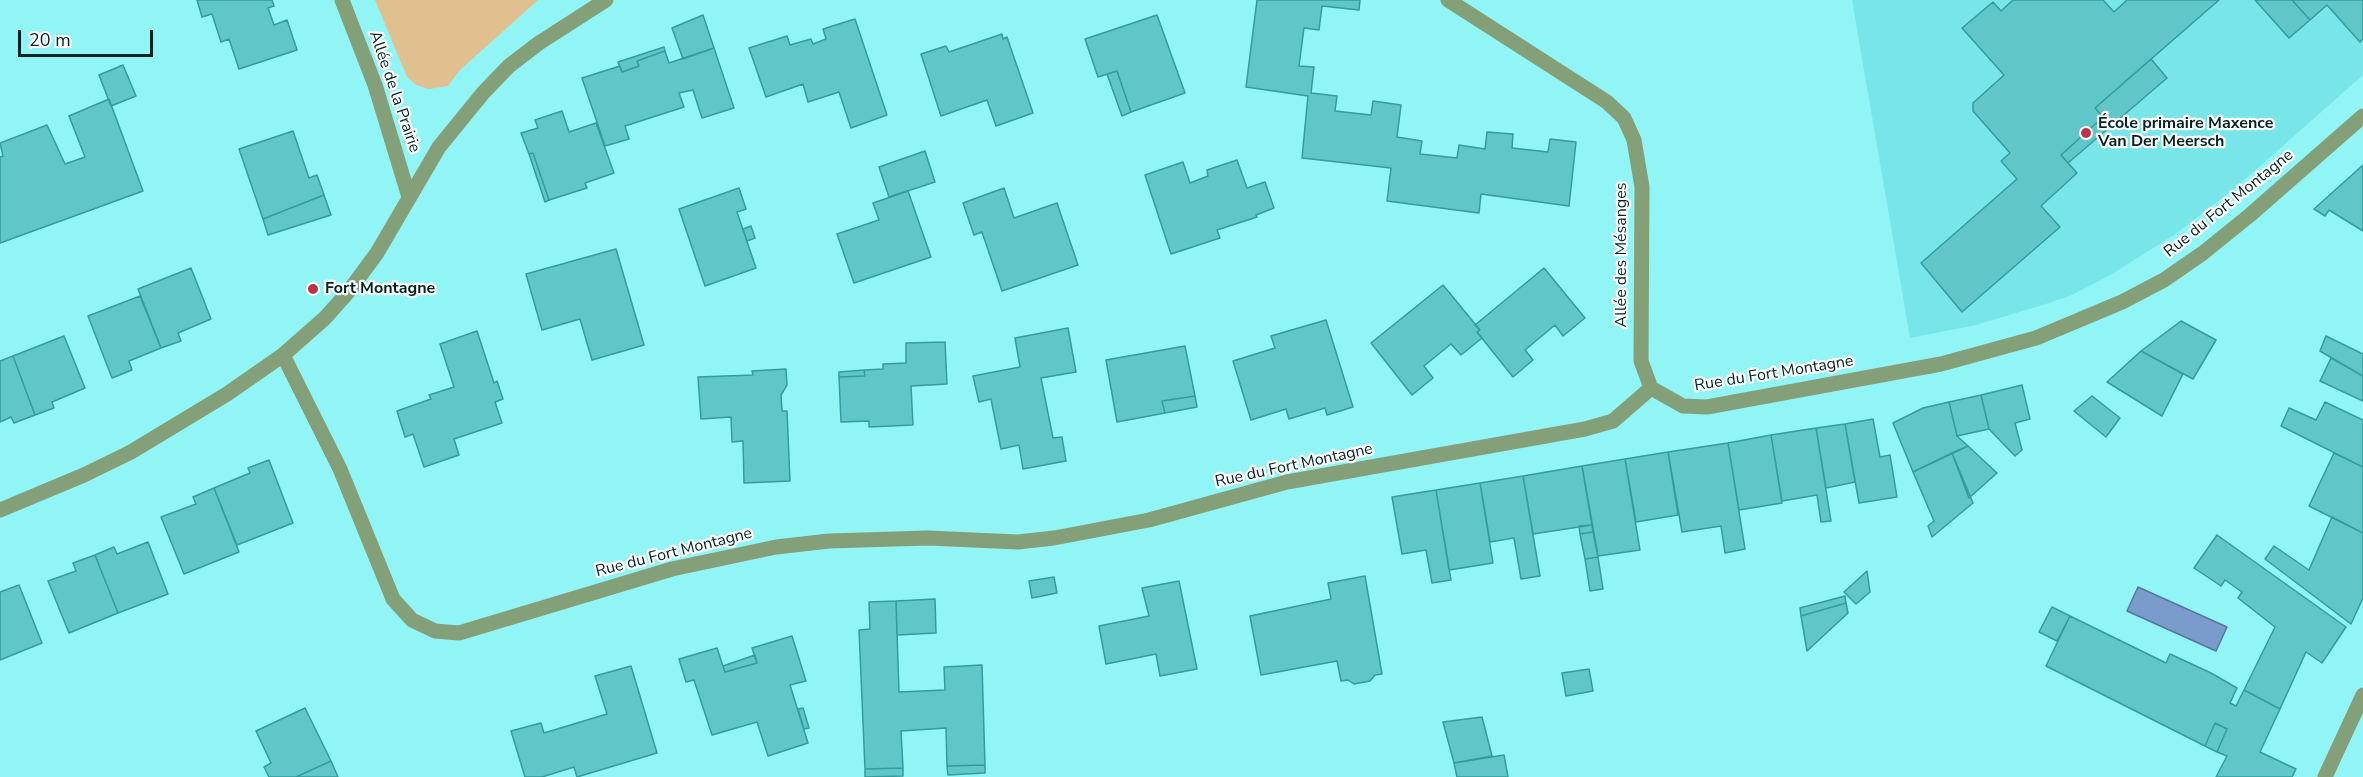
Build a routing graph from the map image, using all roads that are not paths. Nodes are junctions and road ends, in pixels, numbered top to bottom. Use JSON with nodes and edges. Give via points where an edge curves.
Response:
{"nodes":[{"id":1,"x":342,"y":0,"type":"edge"},
{"id":2,"x":606,"y":0,"type":"edge"},
{"id":3,"x":1449,"y":0,"type":"edge"},
{"id":4,"x":2363,"y":116,"type":"edge"},
{"id":5,"x":409,"y":197,"type":"junction"},
{"id":6,"x":283,"y":355,"type":"junction"},
{"id":7,"x":1651,"y":388,"type":"junction"},
{"id":8,"x":0,"y":510,"type":"edge"},
{"id":9,"x":2363,"y":695,"type":"edge"},
{"id":10,"x":2325,"y":777,"type":"edge"}],
"edges":[{"from":1,"to":5,"type":"street","name":"Allée de la Prairie","via":[[375,85]]},
{"from":2,"to":5,"type":"street","via":[[509,66],[449,133]]},
{"from":3,"to":7,"type":"street","name":"Allée des Mésanges","via":[[1607,102],[1624,118],[1634,140],[1642,187],[1641,350]]},
{"from":4,"to":7,"type":"street","name":"Rue du Fort Montagne","via":[[2250,215],[2164,280],[2036,338],[1941,364],[1707,407],[1683,406]]},
{"from":5,"to":6,"type":"street","via":[[377,253],[349,291]]},
{"from":6,"to":7,"type":"street","name":"Rue du Fort Montagne","via":[[340,469],[393,599],[412,620],[435,631],[459,633],[672,569],[776,547],[928,538],[1018,542],[1149,520],[1287,482],[1585,429],[1613,421]]},
{"from":6,"to":8,"type":"street","via":[[131,452]]},
{"from":9,"to":10,"type":"street"}]}
